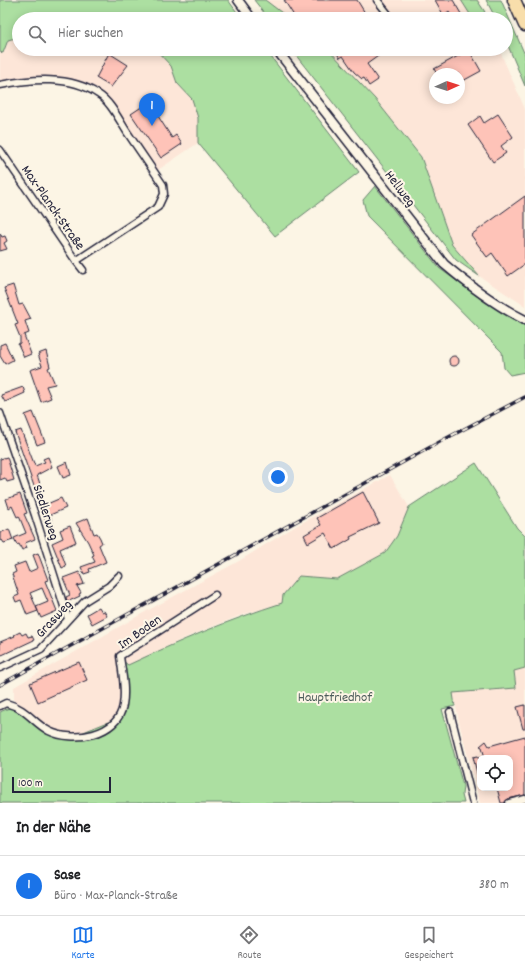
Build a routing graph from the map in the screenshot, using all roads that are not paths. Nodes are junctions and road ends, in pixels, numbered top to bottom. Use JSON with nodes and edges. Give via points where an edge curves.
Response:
{"nodes":[{"id":1,"x":238,"y":0,"type":"edge"},
{"id":2,"x":377,"y":0,"type":"edge"},
{"id":3,"x":514,"y":0,"type":"edge"},
{"id":4,"x":247,"y":12,"type":"edge"},
{"id":5,"x":386,"y":12,"type":"edge"},
{"id":6,"x":525,"y":25,"type":"edge"},
{"id":7,"x":281,"y":56,"type":"edge"},
{"id":8,"x":0,"y":85,"type":"edge"},
{"id":9,"x":0,"y":150,"type":"edge"},
{"id":10,"x":76,"y":261,"type":"junction"},
{"id":11,"x":83,"y":270,"type":"dead end"},
{"id":12,"x":525,"y":320,"type":"edge"},
{"id":13,"x":0,"y":414,"type":"edge"},
{"id":14,"x":119,"y":576,"type":"dead end"},
{"id":15,"x":215,"y":595,"type":"dead end"},
{"id":16,"x":68,"y":619,"type":"junction"},
{"id":17,"x":0,"y":668,"type":"edge"},
{"id":18,"x":0,"y":706,"type":"edge"},
{"id":19,"x":450,"y":712,"type":"dead end"},
{"id":20,"x":525,"y":799,"type":"edge"},
{"id":21,"x":473,"y":803,"type":"edge"},
{"id":22,"x":509,"y":803,"type":"edge"}],
"edges":[{"from":1,"to":4,"type":"street"},
{"from":2,"to":5,"type":"street"},
{"from":3,"to":6,"type":"highway"},
{"from":7,"to":12,"type":"street","name":"Hellweg","via":[[444,264],[499,306]]},
{"from":8,"to":10,"type":"street","name":"Max-Planck-Straße","via":[[58,81],[78,84],[97,93],[110,107],[163,185],[164,194],[158,207]]},
{"from":9,"to":10,"type":"street","name":"Max-Planck-Straße"},
{"from":10,"to":11,"type":"street"},
{"from":13,"to":16,"type":"street","name":"Siedlerweg"},
{"from":14,"to":16,"type":"street","name":"Grasweg","via":[[109,586],[85,601]]},
{"from":15,"to":18,"type":"street","name":"Im Boden","via":[[120,656],[123,705],[116,721],[100,732],[82,737],[65,737],[48,731],[19,706],[6,703]]},
{"from":16,"to":17,"type":"street","name":"Grasweg","via":[[41,649]]},
{"from":19,"to":21,"type":"street"},
{"from":20,"to":22,"type":"street"}]}
